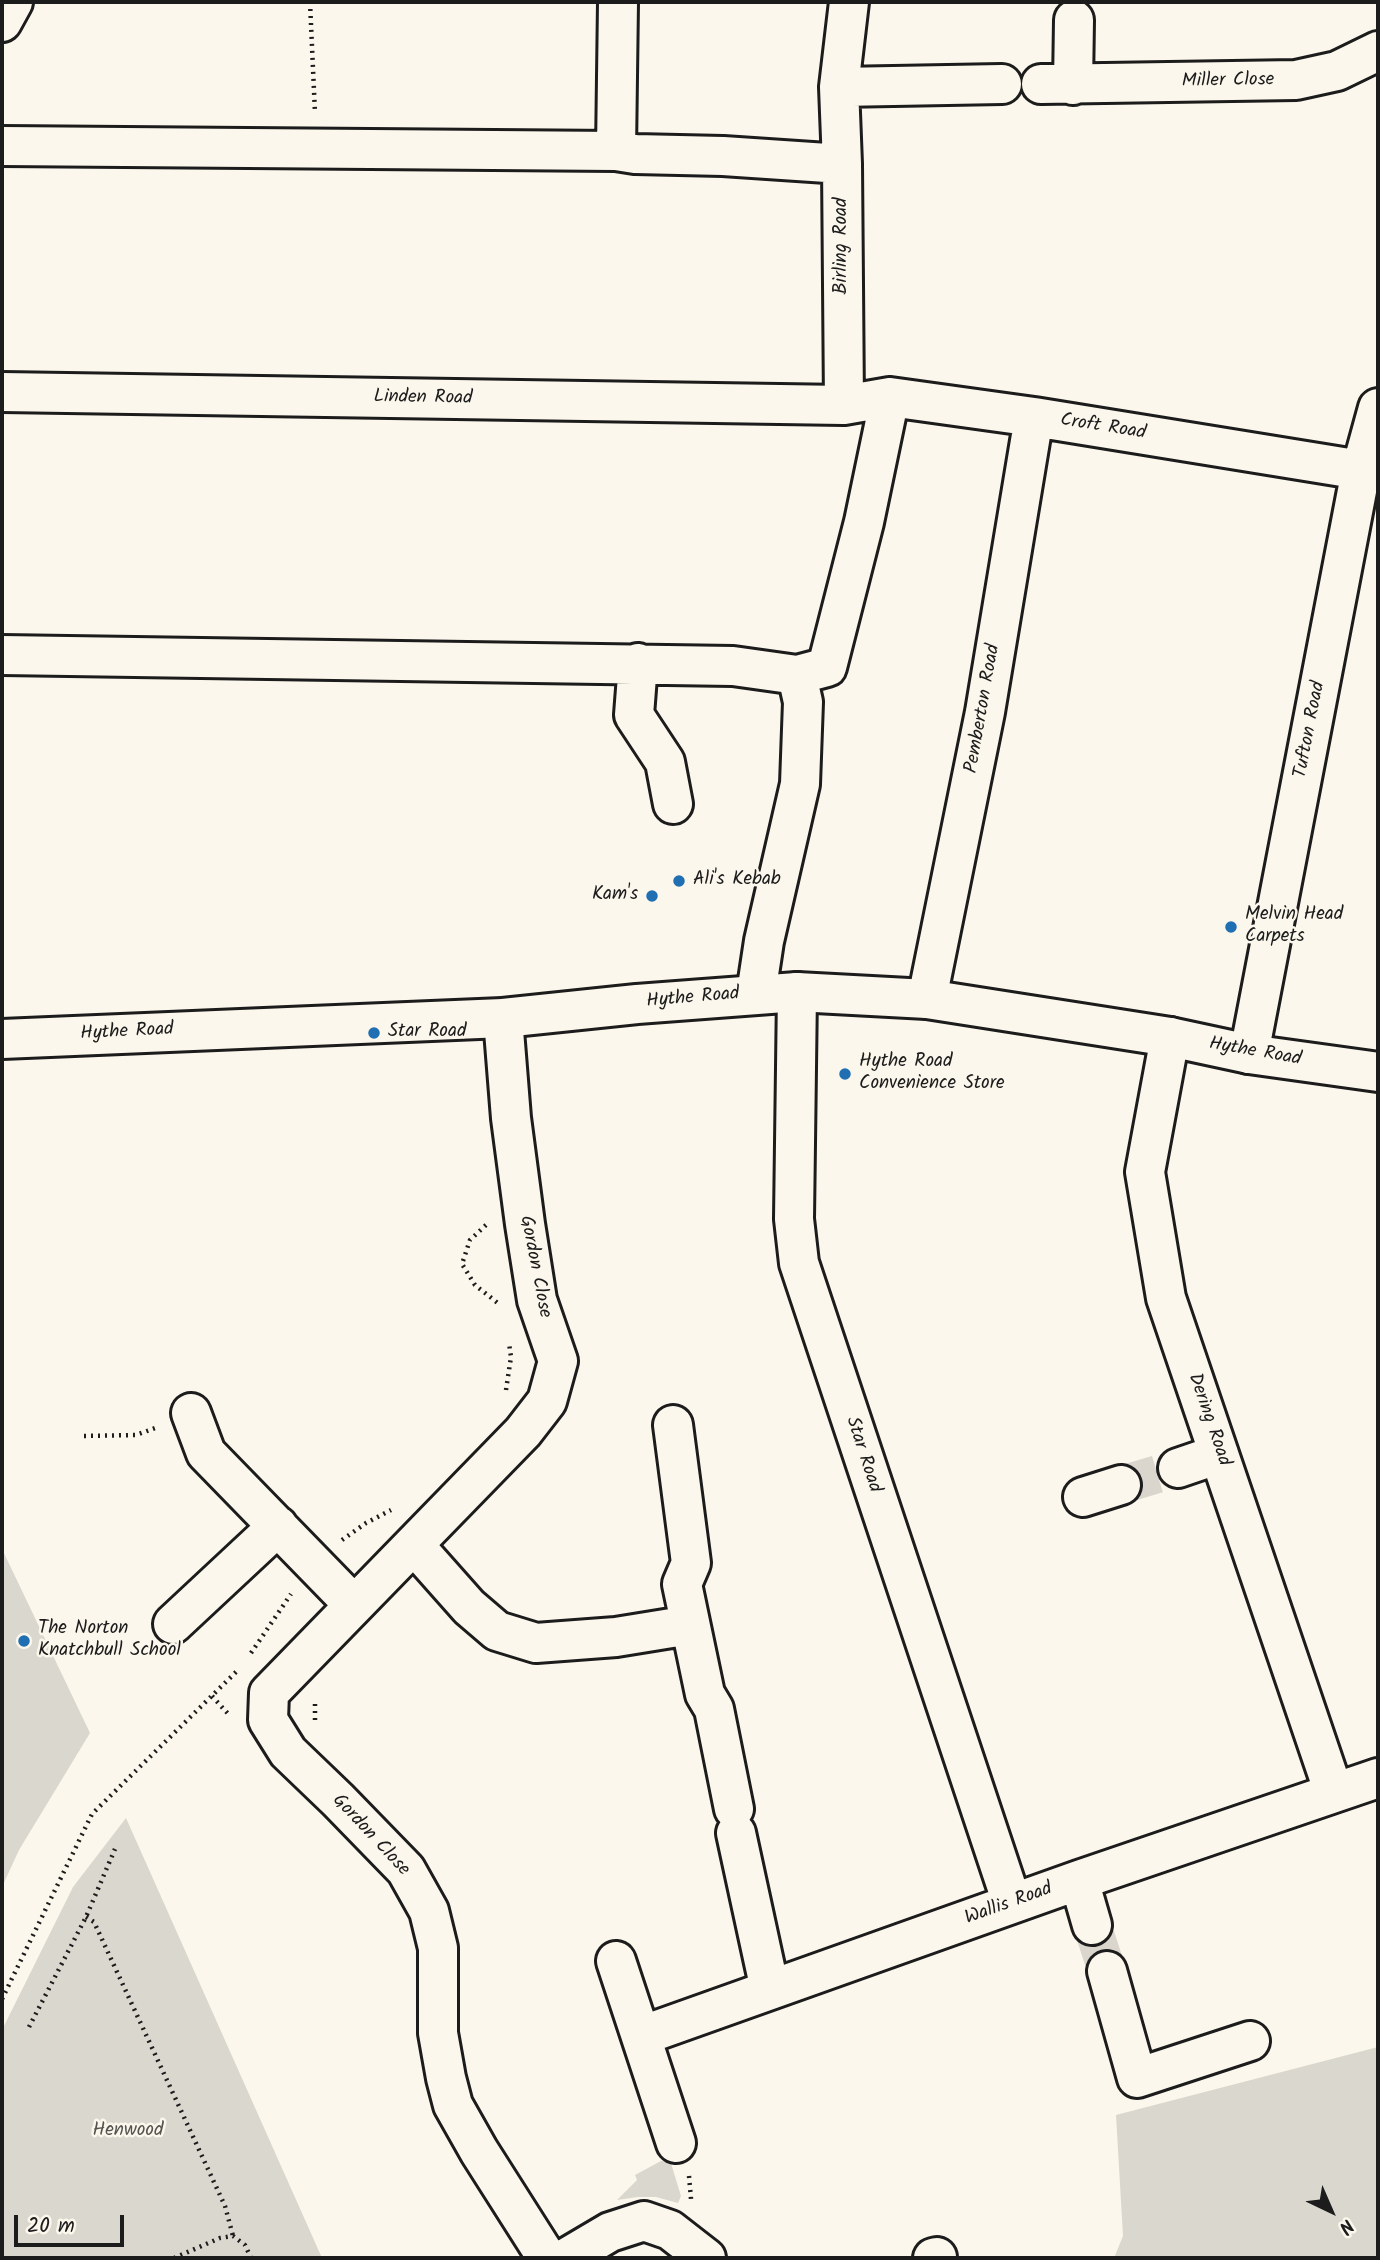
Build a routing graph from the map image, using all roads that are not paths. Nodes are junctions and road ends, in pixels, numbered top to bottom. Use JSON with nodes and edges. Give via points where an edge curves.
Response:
{"nodes":[{"id":1,"x":13,"y":2,"type":"edge"},
{"id":2,"x":618,"y":2,"type":"edge"},
{"id":3,"x":849,"y":2,"type":"edge"},
{"id":4,"x":1074,"y":20,"type":"dead end"},
{"id":5,"x":2,"y":22,"type":"edge"},
{"id":6,"x":1378,"y":51,"type":"edge"},
{"id":7,"x":1003,"y":84,"type":"dead end"},
{"id":8,"x":839,"y":87,"type":"junction"},
{"id":9,"x":2,"y":146,"type":"edge"},
{"id":10,"x":616,"y":151,"type":"junction"},
{"id":11,"x":842,"y":164,"type":"junction"},
{"id":12,"x":2,"y":392,"type":"edge"},
{"id":13,"x":890,"y":397,"type":"junction"},
{"id":14,"x":844,"y":405,"type":"junction"},
{"id":15,"x":1378,"y":408,"type":"edge"},
{"id":16,"x":1034,"y":417,"type":"junction"},
{"id":17,"x":1361,"y":470,"type":"junction"},
{"id":18,"x":2,"y":655,"type":"edge"},
{"id":19,"x":638,"y":663,"type":"junction"},
{"id":20,"x":797,"y":674,"type":"junction"},
{"id":21,"x":673,"y":804,"type":"dead end"},
{"id":22,"x":797,"y":992,"type":"junction"},
{"id":23,"x":756,"y":994,"type":"junction"},
{"id":24,"x":927,"y":999,"type":"junction"},
{"id":25,"x":503,"y":1018,"type":"junction"},
{"id":26,"x":1170,"y":1037,"type":"junction"},
{"id":27,"x":2,"y":1039,"type":"edge"},
{"id":28,"x":1249,"y":1054,"type":"junction"},
{"id":29,"x":1378,"y":1072,"type":"edge"},
{"id":30,"x":191,"y":1413,"type":"road end"},
{"id":31,"x":673,"y":1425,"type":"dead end"},
{"id":32,"x":1219,"y":1454,"type":"junction"},
{"id":33,"x":1178,"y":1468,"type":"tunnel mouth"},
{"id":34,"x":1121,"y":1485,"type":"tunnel mouth"},
{"id":35,"x":1083,"y":1497,"type":"dead end"},
{"id":36,"x":278,"y":1525,"type":"junction"},
{"id":37,"x":414,"y":1545,"type":"junction"},
{"id":38,"x":353,"y":1604,"type":"junction"},
{"id":39,"x":173,"y":1624,"type":"dead end"},
{"id":40,"x":690,"y":1625,"type":"junction"},
{"id":41,"x":1378,"y":1778,"type":"edge"},
{"id":42,"x":1334,"y":1793,"type":"junction"},
{"id":43,"x":1079,"y":1880,"type":"junction"},
{"id":44,"x":1012,"y":1903,"type":"junction"},
{"id":45,"x":1092,"y":1925,"type":"tunnel mouth"},
{"id":46,"x":616,"y":1961,"type":"dead end"},
{"id":47,"x":1107,"y":1971,"type":"tunnel mouth"},
{"id":48,"x":770,"y":1990,"type":"junction"},
{"id":49,"x":641,"y":2036,"type":"junction"},
{"id":50,"x":1250,"y":2041,"type":"dead end"},
{"id":51,"x":676,"y":2143,"type":"road end"},
{"id":52,"x":547,"y":2258,"type":"edge"},
{"id":53,"x":566,"y":2258,"type":"edge"},
{"id":54,"x":706,"y":2258,"type":"edge"}],
"edges":[{"from":1,"to":5,"type":"street"},
{"from":2,"to":10,"type":"street"},
{"from":3,"to":8,"type":"street","name":"Birling Road"},
{"from":4,"to":6,"type":"street","name":"Miller Close","via":[[1057,85],[1296,80],[1337,71]]},
{"from":7,"to":8,"type":"street"},
{"from":8,"to":11,"type":"street","name":"Birling Road"},
{"from":9,"to":10,"type":"street"},
{"from":10,"to":11,"type":"street"},
{"from":11,"to":14,"type":"street","name":"Birling Road"},
{"from":12,"to":14,"type":"street","name":"Linden Road"},
{"from":13,"to":14,"type":"street","name":"Croft Road"},
{"from":13,"to":16,"type":"street","name":"Croft Road"},
{"from":13,"to":20,"type":"street","via":[[827,667]]},
{"from":15,"to":17,"type":"street","name":"Tufton Road"},
{"from":16,"to":17,"type":"street","name":"Croft Road"},
{"from":16,"to":24,"type":"street","name":"Pemberton Road","via":[[985,712]]},
{"from":17,"to":28,"type":"street","name":"Tufton Road"},
{"from":18,"to":19,"type":"street"},
{"from":19,"to":20,"type":"street","via":[[733,666]]},
{"from":19,"to":21,"type":"street","via":[[634,715],[665,762]]},
{"from":20,"to":23,"type":"street","via":[[803,702],[800,783]]},
{"from":22,"to":23,"type":"street","name":"Hythe Road"},
{"from":22,"to":24,"type":"street","name":"Hythe Road"},
{"from":22,"to":44,"type":"street","name":"Star Road","via":[[794,1219],[799,1263]]},
{"from":23,"to":25,"type":"street","name":"Hythe Road"},
{"from":24,"to":26,"type":"street","name":"Hythe Road"},
{"from":25,"to":27,"type":"street","name":"Hythe Road"},
{"from":25,"to":37,"type":"street","name":"Gordon Close","via":[[511,1118],[537,1300],[558,1362],[547,1401],[523,1432]]},
{"from":26,"to":28,"type":"street","name":"Hythe Road"},
{"from":26,"to":32,"type":"street","name":"Dering Road","via":[[1145,1172],[1166,1298]]},
{"from":28,"to":29,"type":"street","name":"Hythe Road"},
{"from":30,"to":36,"type":"street","via":[[206,1453]]},
{"from":31,"to":40,"type":"street","via":[[691,1563],[682,1584]]},
{"from":32,"to":33,"type":"street"},
{"from":32,"to":42,"type":"street","name":"Dering Road"},
{"from":34,"to":35,"type":"street"},
{"from":36,"to":38,"type":"street"},
{"from":36,"to":39,"type":"street"},
{"from":37,"to":38,"type":"street","name":"Gordon Close"},
{"from":37,"to":40,"type":"street","via":[[468,1607],[497,1631],[536,1643]]},
{"from":38,"to":52,"type":"street","name":"Gordon Close","via":[[269,1693],[268,1720],[288,1752],[406,1870],[429,1911],[438,1948],[438,2033],[453,2105]]},
{"from":40,"to":48,"type":"street","via":[[705,1694],[715,1709]]},
{"from":41,"to":42,"type":"street","name":"Wallis Road"},
{"from":42,"to":43,"type":"street","name":"Wallis Road"},
{"from":43,"to":44,"type":"street","name":"Wallis Road"},
{"from":43,"to":45,"type":"street"},
{"from":44,"to":48,"type":"street","name":"Wallis Road"},
{"from":46,"to":49,"type":"street"},
{"from":47,"to":50,"type":"street","via":[[1137,2078]]},
{"from":48,"to":49,"type":"street","name":"Wallis Road"},
{"from":49,"to":51,"type":"street"},
{"from":53,"to":54,"type":"street","via":[[610,2232],[644,2221],[670,2230]]}]}
